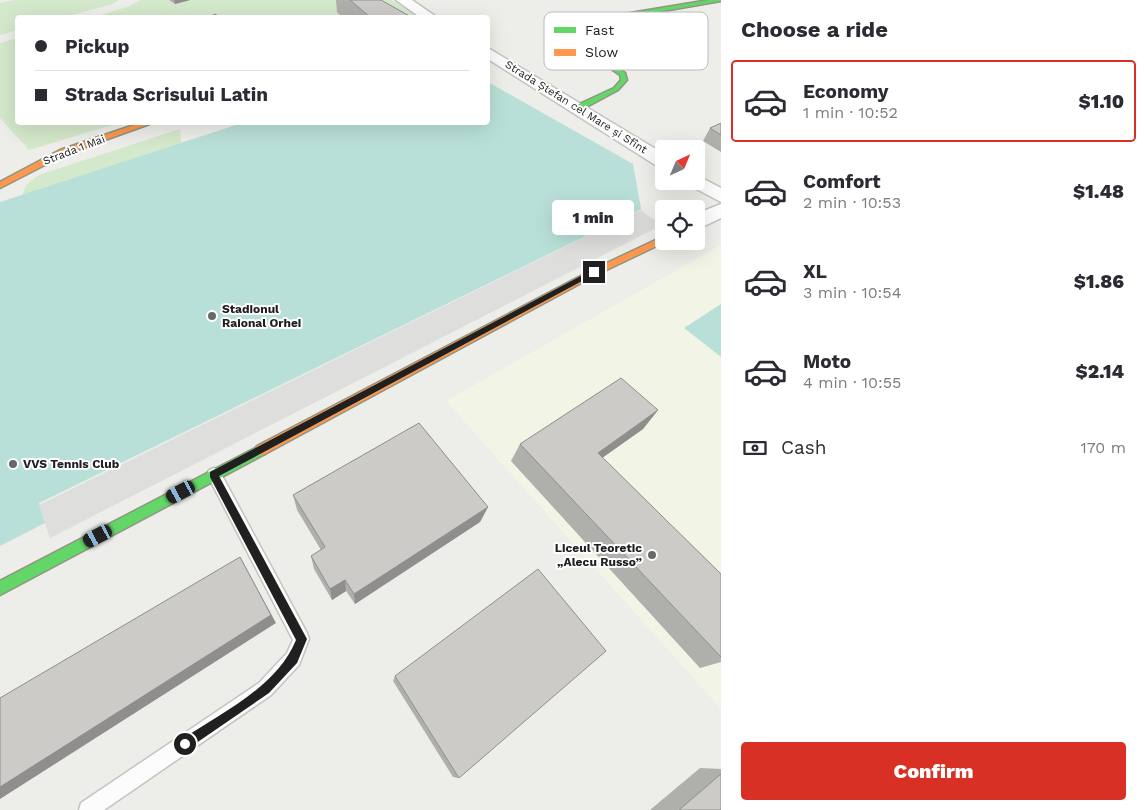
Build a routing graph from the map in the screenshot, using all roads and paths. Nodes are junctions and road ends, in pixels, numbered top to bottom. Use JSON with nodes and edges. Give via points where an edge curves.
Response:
{"nodes":[{"id":1,"x":404,"y":0,"type":"edge"},
{"id":2,"x":720,"y":0,"type":"edge"},
{"id":3,"x":648,"y":12,"type":"edge"},
{"id":4,"x":426,"y":15,"type":"edge"},
{"id":5,"x":490,"y":54,"type":"edge"},
{"id":6,"x":617,"y":70,"type":"edge"},
{"id":7,"x":576,"y":108,"type":"junction"},
{"id":8,"x":143,"y":125,"type":"edge"},
{"id":9,"x":655,"y":156,"type":"edge"},
{"id":10,"x":0,"y":185,"type":"edge"},
{"id":11,"x":705,"y":186,"type":"edge"},
{"id":12,"x":721,"y":196,"type":"edge"},
{"id":13,"x":721,"y":210,"type":"edge"},
{"id":14,"x":705,"y":218,"type":"edge"},
{"id":15,"x":655,"y":243,"type":"edge"},
{"id":16,"x":214,"y":474,"type":"junction"},
{"id":17,"x":0,"y":588,"type":"edge"},
{"id":18,"x":88,"y":810,"type":"edge"}],
"edges":[{"from":1,"to":4,"type":"street"},
{"from":2,"to":3,"type":"street"},
{"from":5,"to":7,"type":"street","name":"Strada Ștefan cel Mare și Sfînt"},
{"from":6,"to":7,"type":"street","via":[[623,74],[624,80],[616,89]]},
{"from":7,"to":9,"type":"street","name":"Strada Ștefan cel Mare și Sfînt"},
{"from":8,"to":10,"type":"street","name":"Strada 1 Mai","via":[[63,152]]},
{"from":11,"to":12,"type":"street"},
{"from":13,"to":14,"type":"street"},
{"from":15,"to":16,"type":"street","via":[[594,272]]},
{"from":16,"to":17,"type":"street"},
{"from":16,"to":18,"type":"lane","via":[[302,639],[294,660],[266,689]]}]}
